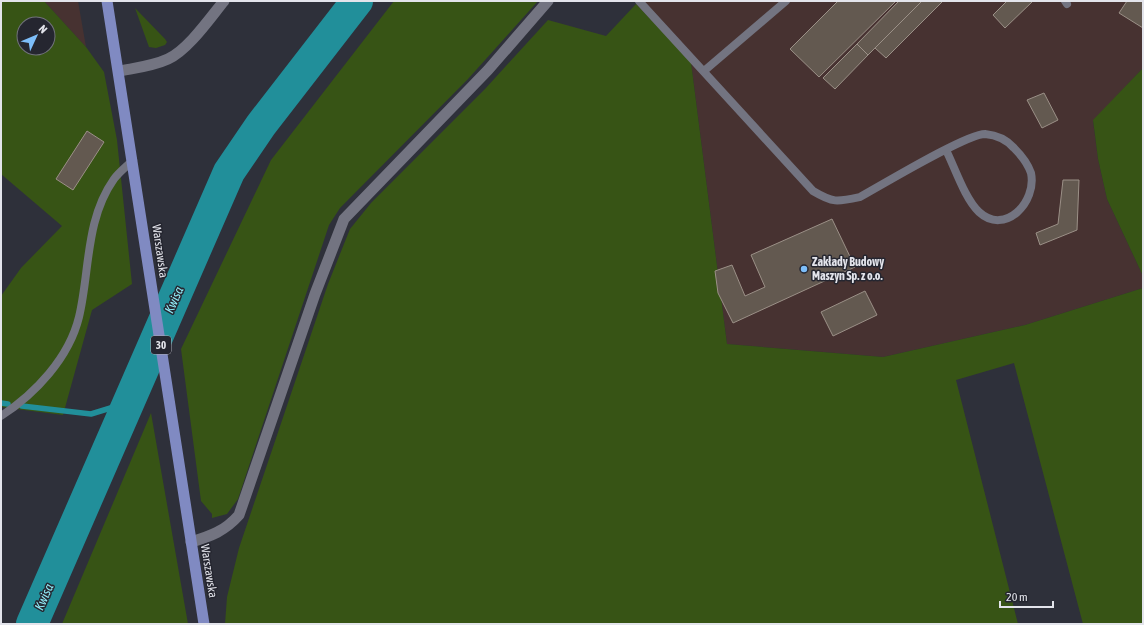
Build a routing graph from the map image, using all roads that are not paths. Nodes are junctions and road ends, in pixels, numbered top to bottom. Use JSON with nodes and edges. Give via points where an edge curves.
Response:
{"nodes":[{"id":1,"x":108,"y":1,"type":"edge"},
{"id":2,"x":224,"y":1,"type":"edge"},
{"id":3,"x":548,"y":1,"type":"edge"},
{"id":4,"x":639,"y":1,"type":"edge"},
{"id":5,"x":786,"y":1,"type":"edge"},
{"id":6,"x":120,"y":71,"type":"junction"},
{"id":7,"x":704,"y":71,"type":"junction"},
{"id":8,"x":946,"y":150,"type":"junction"},
{"id":9,"x":133,"y":160,"type":"junction"},
{"id":10,"x":1,"y":416,"type":"edge"},
{"id":11,"x":191,"y":542,"type":"junction"},
{"id":12,"x":204,"y":624,"type":"edge"}],
"edges":[{"from":1,"to":6,"type":"main road","name":"Warszawska","number":"30"},
{"from":2,"to":6,"type":"street","via":[[192,39],[169,59]]},
{"from":3,"to":11,"type":"street","via":[[488,70],[344,219],[317,288],[240,515],[230,526],[218,533]]},
{"from":4,"to":7,"type":"lane"},
{"from":5,"to":7,"type":"lane"},
{"from":6,"to":9,"type":"main road","name":"Warszawska","number":"30"},
{"from":7,"to":8,"type":"lane","via":[[813,191],[829,201],[860,198]]},
{"from":8,"to":8,"type":"lane","via":[[969,138],[984,134],[1009,143],[1022,156],[1031,174],[1030,189],[1024,204],[1016,214],[1003,221],[991,219],[980,212],[971,202]]},
{"from":9,"to":10,"type":"lane","via":[[114,179],[98,212],[90,244],[79,318],[64,352],[36,387]]},
{"from":9,"to":11,"type":"main road","name":"Warszawska","number":"30"},
{"from":11,"to":12,"type":"main road","name":"Warszawska","number":"30"}]}
